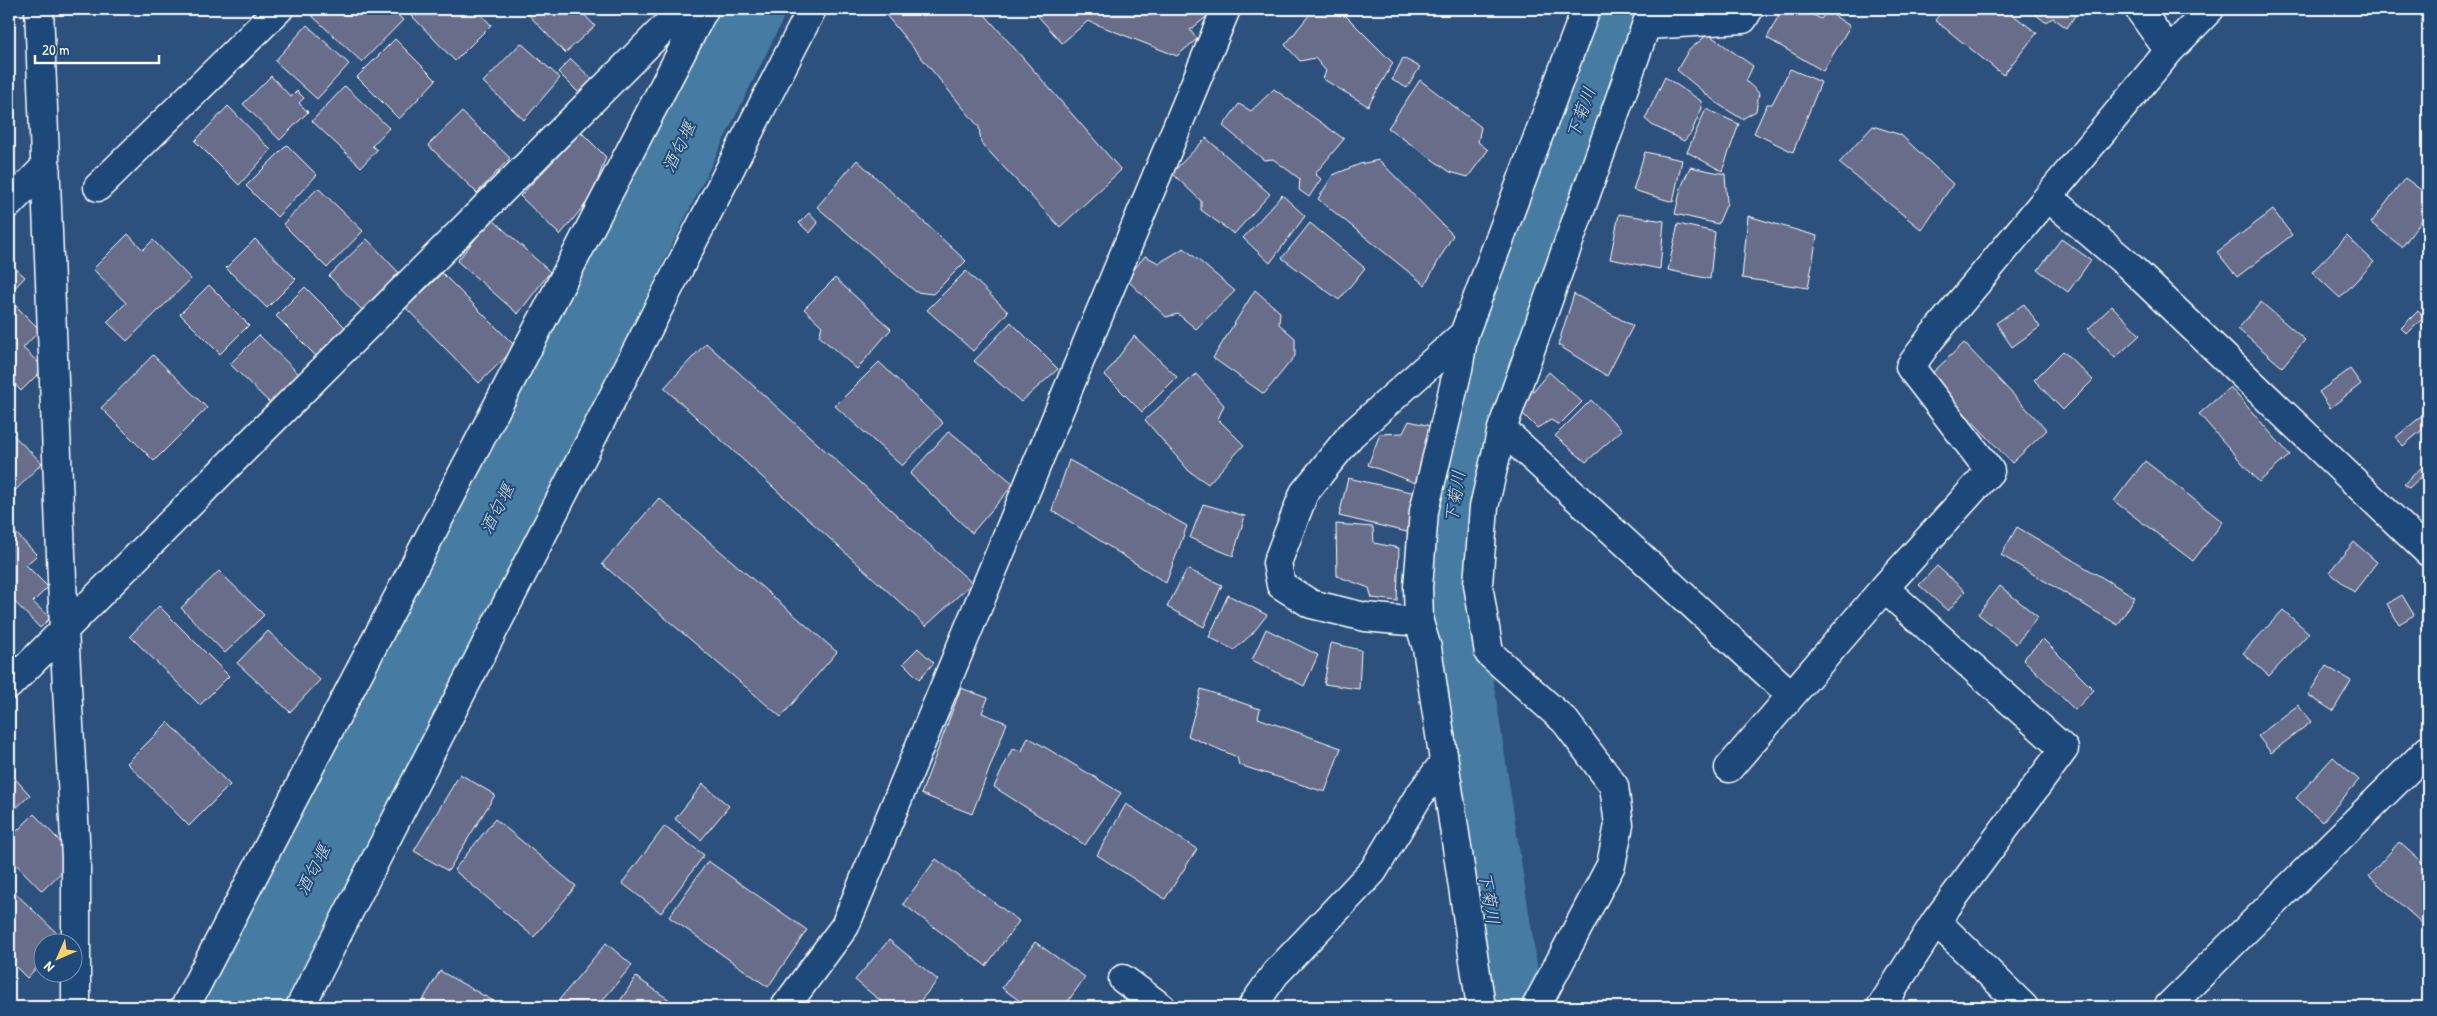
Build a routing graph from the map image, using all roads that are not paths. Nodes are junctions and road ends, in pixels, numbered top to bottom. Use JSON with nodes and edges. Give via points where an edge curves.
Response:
{"nodes":[{"id":1,"x":39,"y":9,"type":"edge"},
{"id":2,"x":279,"y":9,"type":"edge"},
{"id":3,"x":812,"y":9,"type":"edge"},
{"id":4,"x":1226,"y":9,"type":"edge"},
{"id":5,"x":1586,"y":9,"type":"edge"},
{"id":6,"x":1749,"y":9,"type":"edge"},
{"id":7,"x":2139,"y":9,"type":"edge"},
{"id":8,"x":2210,"y":9,"type":"edge"},
{"id":9,"x":703,"y":10,"type":"edge"},
{"id":10,"x":1649,"y":17,"type":"edge"},
{"id":11,"x":2169,"y":51,"type":"junction"},
{"id":12,"x":46,"y":166,"type":"junction"},
{"id":13,"x":98,"y":187,"type":"dead end"},
{"id":14,"x":2048,"y":198,"type":"junction"},
{"id":15,"x":9,"y":204,"type":"edge"},
{"id":16,"x":1464,"y":334,"type":"junction"},
{"id":17,"x":1502,"y":429,"type":"junction"},
{"id":18,"x":2428,"y":552,"type":"edge"},
{"id":19,"x":1884,"y":588,"type":"junction"},
{"id":20,"x":1419,"y":622,"type":"junction"},
{"id":21,"x":64,"y":630,"type":"junction"},
{"id":22,"x":9,"y":685,"type":"edge"},
{"id":23,"x":1791,"y":695,"type":"junction"},
{"id":24,"x":2428,"y":750,"type":"edge"},
{"id":25,"x":1443,"y":764,"type":"junction"},
{"id":26,"x":1729,"y":768,"type":"dead end"},
{"id":27,"x":1936,"y":921,"type":"junction"},
{"id":28,"x":1123,"y":979,"type":"dead end"},
{"id":29,"x":76,"y":1007,"type":"edge"},
{"id":30,"x":185,"y":1007,"type":"edge"},
{"id":31,"x":300,"y":1007,"type":"edge"},
{"id":32,"x":785,"y":1007,"type":"edge"},
{"id":33,"x":1160,"y":1007,"type":"edge"},
{"id":34,"x":1252,"y":1007,"type":"edge"},
{"id":35,"x":1481,"y":1007,"type":"edge"},
{"id":36,"x":1536,"y":1007,"type":"edge"},
{"id":37,"x":1881,"y":1007,"type":"edge"},
{"id":38,"x":2024,"y":1007,"type":"edge"},
{"id":39,"x":2168,"y":1007,"type":"edge"}],
"edges":[{"from":1,"to":12,"type":"street"},
{"from":2,"to":13,"type":"street"},
{"from":3,"to":31,"type":"street"},
{"from":4,"to":32,"type":"street","via":[[845,926]]},
{"from":5,"to":16,"type":"street"},
{"from":6,"to":10,"type":"street","via":[[1743,19]]},
{"from":7,"to":11,"type":"street"},
{"from":8,"to":11,"type":"street"},
{"from":9,"to":21,"type":"street","via":[[668,24]]},
{"from":9,"to":30,"type":"street"},
{"from":10,"to":17,"type":"street"},
{"from":11,"to":14,"type":"street"},
{"from":12,"to":15,"type":"street"},
{"from":12,"to":21,"type":"street"},
{"from":14,"to":18,"type":"street","via":[[2127,264]]},
{"from":14,"to":19,"type":"street","via":[[1910,367],[1990,471]]},
{"from":16,"to":20,"type":"street","via":[[1424,511],[1418,587]]},
{"from":16,"to":20,"type":"street","via":[[1351,435],[1304,493],[1277,563],[1281,585],[1311,604],[1365,617]]},
{"from":17,"to":23,"type":"street"},
{"from":17,"to":36,"type":"street","via":[[1484,507],[1478,584],[1489,653],[1565,721],[1614,786],[1619,825],[1612,865]]},
{"from":19,"to":23,"type":"street"},
{"from":19,"to":27,"type":"street","via":[[2064,749]]},
{"from":20,"to":25,"type":"street","via":[[1427,648]]},
{"from":21,"to":22,"type":"street"},
{"from":21,"to":29,"type":"street","via":[[76,858]]},
{"from":23,"to":26,"type":"street"},
{"from":24,"to":39,"type":"street"},
{"from":25,"to":34,"type":"street","via":[[1418,797],[1373,871],[1275,974]]},
{"from":25,"to":35,"type":"street"},
{"from":27,"to":37,"type":"street"},
{"from":27,"to":38,"type":"street"},
{"from":28,"to":33,"type":"street"}]}
